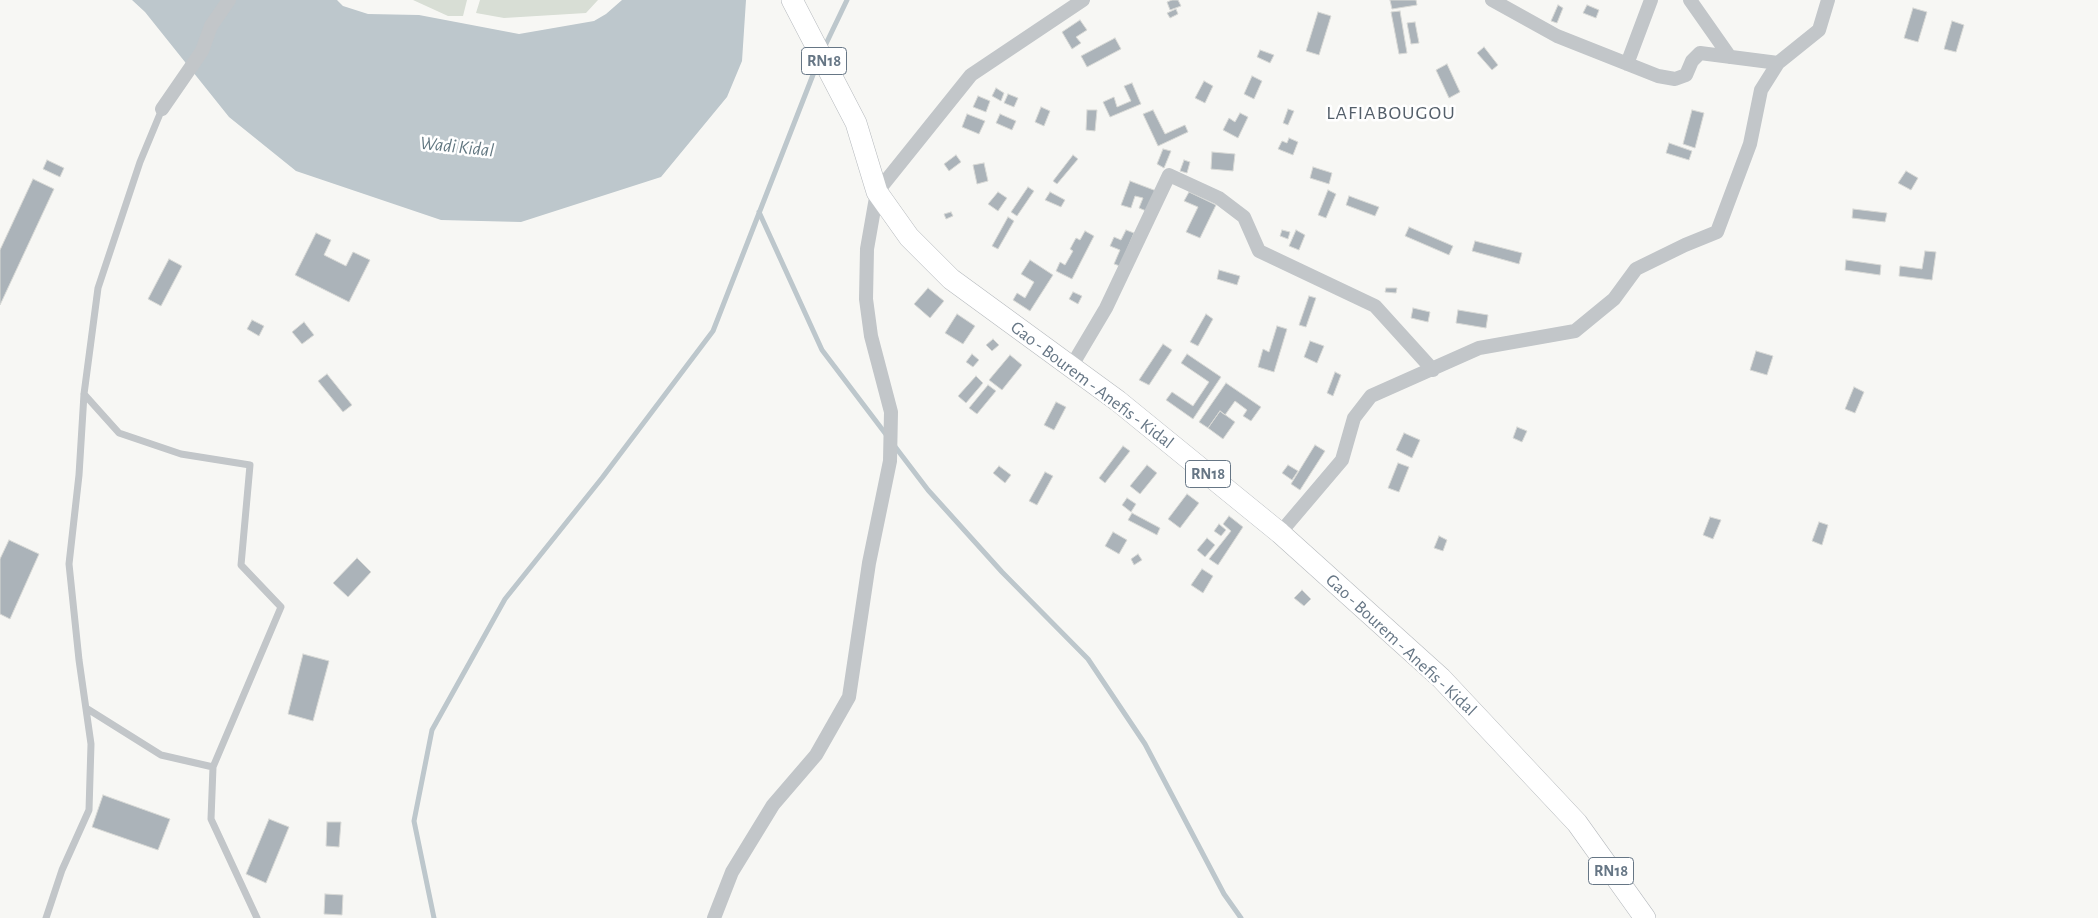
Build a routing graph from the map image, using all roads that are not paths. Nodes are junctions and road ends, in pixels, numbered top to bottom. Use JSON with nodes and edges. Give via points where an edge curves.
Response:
{"nodes":[{"id":1,"x":229,"y":0,"type":"edge"},
{"id":2,"x":792,"y":0,"type":"edge"},
{"id":3,"x":1083,"y":0,"type":"edge"},
{"id":4,"x":1492,"y":0,"type":"edge"},
{"id":5,"x":1651,"y":0,"type":"edge"},
{"id":6,"x":1690,"y":0,"type":"edge"},
{"id":7,"x":1828,"y":0,"type":"edge"},
{"id":8,"x":1730,"y":57,"type":"junction"},
{"id":9,"x":1778,"y":63,"type":"junction"},
{"id":10,"x":1627,"y":64,"type":"junction"},
{"id":11,"x":162,"y":108,"type":"joint"},
{"id":12,"x":877,"y":192,"type":"junction"},
{"id":13,"x":1071,"y":366,"type":"junction"},
{"id":14,"x":1433,"y":370,"type":"junction"},
{"id":15,"x":84,"y":394,"type":"junction"},
{"id":16,"x":1280,"y":533,"type":"junction"},
{"id":17,"x":86,"y":708,"type":"junction"},
{"id":18,"x":213,"y":767,"type":"junction"},
{"id":19,"x":46,"y":918,"type":"edge"},
{"id":20,"x":258,"y":918,"type":"edge"},
{"id":21,"x":714,"y":918,"type":"edge"},
{"id":22,"x":1645,"y":918,"type":"edge"}],
"edges":[{"from":1,"to":11,"type":"street","via":[[211,26],[202,51]]},
{"from":2,"to":12,"type":"main road","name":"Gao - Bourem - Anefis - Kidal","number":"RN18","via":[[856,123]]},
{"from":3,"to":12,"type":"street","via":[[971,75]]},
{"from":4,"to":10,"type":"street","via":[[1557,36]]},
{"from":5,"to":10,"type":"street"},
{"from":6,"to":8,"type":"street"},
{"from":7,"to":9,"type":"street","via":[[1819,30]]},
{"from":8,"to":9,"type":"street"},
{"from":8,"to":10,"type":"street","via":[[1700,53],[1686,75],[1675,79]]},
{"from":9,"to":14,"type":"street","via":[[1761,90],[1750,144],[1718,232],[1636,269],[1614,299],[1575,331],[1479,348]]},
{"from":11,"to":15,"type":"lane","via":[[140,162],[98,288]]},
{"from":12,"to":13,"type":"main road","name":"Gao - Bourem - Anefis - Kidal","number":"RN18","via":[[909,237],[951,279]]},
{"from":12,"to":21,"type":"street","via":[[867,249],[866,299],[871,336],[891,412],[890,460],[869,563],[849,697],[816,755],[773,804],[732,872]]},
{"from":13,"to":14,"type":"street","via":[[1106,308],[1169,175],[1219,198],[1244,217],[1259,251],[1375,306]]},
{"from":13,"to":16,"type":"main road","name":"Gao - Bourem - Anefis - Kidal","number":"RN18"},
{"from":14,"to":16,"type":"street","via":[[1371,396],[1354,418],[1342,460]]},
{"from":15,"to":17,"type":"lane","via":[[79,475],[68,564]]},
{"from":15,"to":18,"type":"lane","via":[[119,433],[182,454],[250,465],[241,565],[281,607]]},
{"from":16,"to":22,"type":"main road","name":"Gao - Bourem - Anefis - Kidal","number":"RN18","via":[[1441,678],[1577,824]]},
{"from":17,"to":18,"type":"lane","via":[[161,755]]},
{"from":17,"to":19,"type":"lane","via":[[91,744],[89,810],[62,870]]},
{"from":18,"to":20,"type":"lane","via":[[211,819]]}]}
